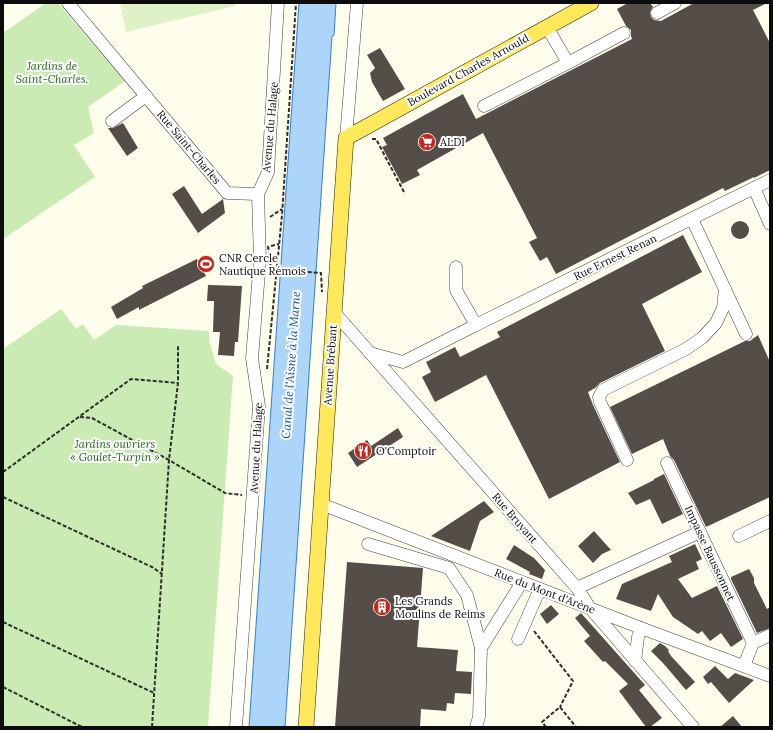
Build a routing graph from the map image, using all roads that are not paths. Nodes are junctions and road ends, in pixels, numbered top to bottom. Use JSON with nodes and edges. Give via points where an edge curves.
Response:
{"nodes":[{"id":1,"x":68,"y":3,"type":"edge"},
{"id":2,"x":278,"y":3,"type":"edge"},
{"id":3,"x":357,"y":3,"type":"edge"},
{"id":4,"x":591,"y":3,"type":"edge"},
{"id":5,"x":675,"y":3,"type":"edge"},
{"id":6,"x":657,"y":13,"type":"dead end"},
{"id":7,"x":548,"y":27,"type":"junction"},
{"id":8,"x":624,"y":33,"type":"dead end"},
{"id":9,"x":568,"y":63,"type":"junction"},
{"id":10,"x":146,"y":96,"type":"junction"},
{"id":11,"x":484,"y":106,"type":"dead end"},
{"id":12,"x":112,"y":122,"type":"dead end"},
{"id":13,"x":346,"y":138,"type":"junction"},
{"id":14,"x":770,"y":180,"type":"edge"},
{"id":15,"x":754,"y":188,"type":"junction"},
{"id":16,"x":262,"y":199,"type":"junction"},
{"id":17,"x":692,"y":219,"type":"junction"},
{"id":18,"x":770,"y":224,"type":"edge"},
{"id":19,"x":456,"y":267,"type":"dead end"},
{"id":20,"x":725,"y":289,"type":"junction"},
{"id":21,"x":334,"y":312,"type":"junction"},
{"id":22,"x":476,"y":325,"type":"junction"},
{"id":23,"x":746,"y":334,"type":"dead end"},
{"id":24,"x":370,"y":353,"type":"junction"},
{"id":25,"x":627,"y":460,"type":"dead end"},
{"id":26,"x":667,"y":463,"type":"dead end"},
{"id":27,"x":321,"y":504,"type":"junction"},
{"id":28,"x":770,"y":521,"type":"edge"},
{"id":29,"x":700,"y":532,"type":"junction"},
{"id":30,"x":739,"y":536,"type":"dead end"},
{"id":31,"x":368,"y":544,"type":"dead end"},
{"id":32,"x":522,"y":582,"type":"junction"},
{"id":33,"x":577,"y":588,"type":"junction"},
{"id":34,"x":540,"y":589,"type":"junction"},
{"id":35,"x":590,"y":608,"type":"junction"},
{"id":36,"x":641,"y":628,"type":"junction"},
{"id":37,"x":770,"y":635,"type":"edge"},
{"id":38,"x":518,"y":639,"type":"dead end"},
{"id":39,"x":753,"y":643,"type":"junction"},
{"id":40,"x":481,"y":648,"type":"junction"},
{"id":41,"x":635,"y":661,"type":"junction"},
{"id":42,"x":744,"y":666,"type":"junction"},
{"id":43,"x":770,"y":676,"type":"edge"},
{"id":44,"x":236,"y":727,"type":"edge"},
{"id":45,"x":306,"y":727,"type":"edge"},
{"id":46,"x":476,"y":727,"type":"edge"},
{"id":47,"x":693,"y":727,"type":"edge"}],
"edges":[{"from":1,"to":10,"type":"street","name":"Rue Saint-Charles"},
{"from":2,"to":16,"type":"street","name":"Avenue du Halage","via":[[268,172]]},
{"from":3,"to":13,"type":"street","name":"Avenue Brébant"},
{"from":4,"to":7,"type":"main road","name":"Boulevard Charles Arnould"},
{"from":5,"to":6,"type":"street"},
{"from":7,"to":9,"type":"street"},
{"from":7,"to":13,"type":"main road","name":"Boulevard Charles Arnould"},
{"from":8,"to":9,"type":"street"},
{"from":9,"to":11,"type":"street"},
{"from":10,"to":12,"type":"street"},
{"from":10,"to":16,"type":"street","name":"Rue Saint-Charles","via":[[227,193]]},
{"from":13,"to":21,"type":"main road","name":"Avenue Brébant"},
{"from":14,"to":15,"type":"street","name":"Rue Ernest Renan"},
{"from":15,"to":17,"type":"street","name":"Rue Ernest Renan"},
{"from":15,"to":18,"type":"street"},
{"from":16,"to":44,"type":"street","name":"Avenue du Halage","via":[[262,233],[252,358],[259,406]]},
{"from":17,"to":20,"type":"street"},
{"from":17,"to":22,"type":"street","name":"Rue Ernest Renan"},
{"from":19,"to":22,"type":"street","via":[[456,290]]},
{"from":20,"to":23,"type":"street"},
{"from":20,"to":25,"type":"street","via":[[723,308],[716,323],[702,338],[686,349],[603,390],[599,397],[600,402]]},
{"from":21,"to":24,"type":"street","name":"Rue Bruyant"},
{"from":21,"to":27,"type":"main road","name":"Avenue Brébant"},
{"from":22,"to":24,"type":"street","name":"Rue Ernest Renan","via":[[403,362]]},
{"from":24,"to":33,"type":"street","name":"Rue Bruyant"},
{"from":26,"to":29,"type":"street","name":"Impasse Baussonnet"},
{"from":27,"to":32,"type":"street","name":"Rue du Mont d'Arène"},
{"from":27,"to":45,"type":"main road","name":"Avenue Brébant"},
{"from":28,"to":30,"type":"street"},
{"from":29,"to":33,"type":"street"},
{"from":29,"to":39,"type":"street","name":"Impasse Baussonnet"},
{"from":31,"to":40,"type":"street","via":[[449,568],[467,595]]},
{"from":32,"to":34,"type":"street","name":"Rue du Mont d'Arène"},
{"from":32,"to":40,"type":"street"},
{"from":33,"to":35,"type":"street","name":"Rue Bruyant"},
{"from":34,"to":35,"type":"street","name":"Rue du Mont d'Arène"},
{"from":34,"to":38,"type":"street"},
{"from":35,"to":36,"type":"street","name":"Rue du Mont d'Arène"},
{"from":35,"to":41,"type":"street","name":"Rue Bruyant"},
{"from":36,"to":41,"type":"street"},
{"from":36,"to":42,"type":"street","name":"Rue du Mont d'Arène"},
{"from":37,"to":39,"type":"street"},
{"from":39,"to":42,"type":"street"},
{"from":40,"to":46,"type":"street"},
{"from":41,"to":47,"type":"street","name":"Rue Bruyant"},
{"from":42,"to":43,"type":"street","name":"Rue du Mont d'Arène"}]}
